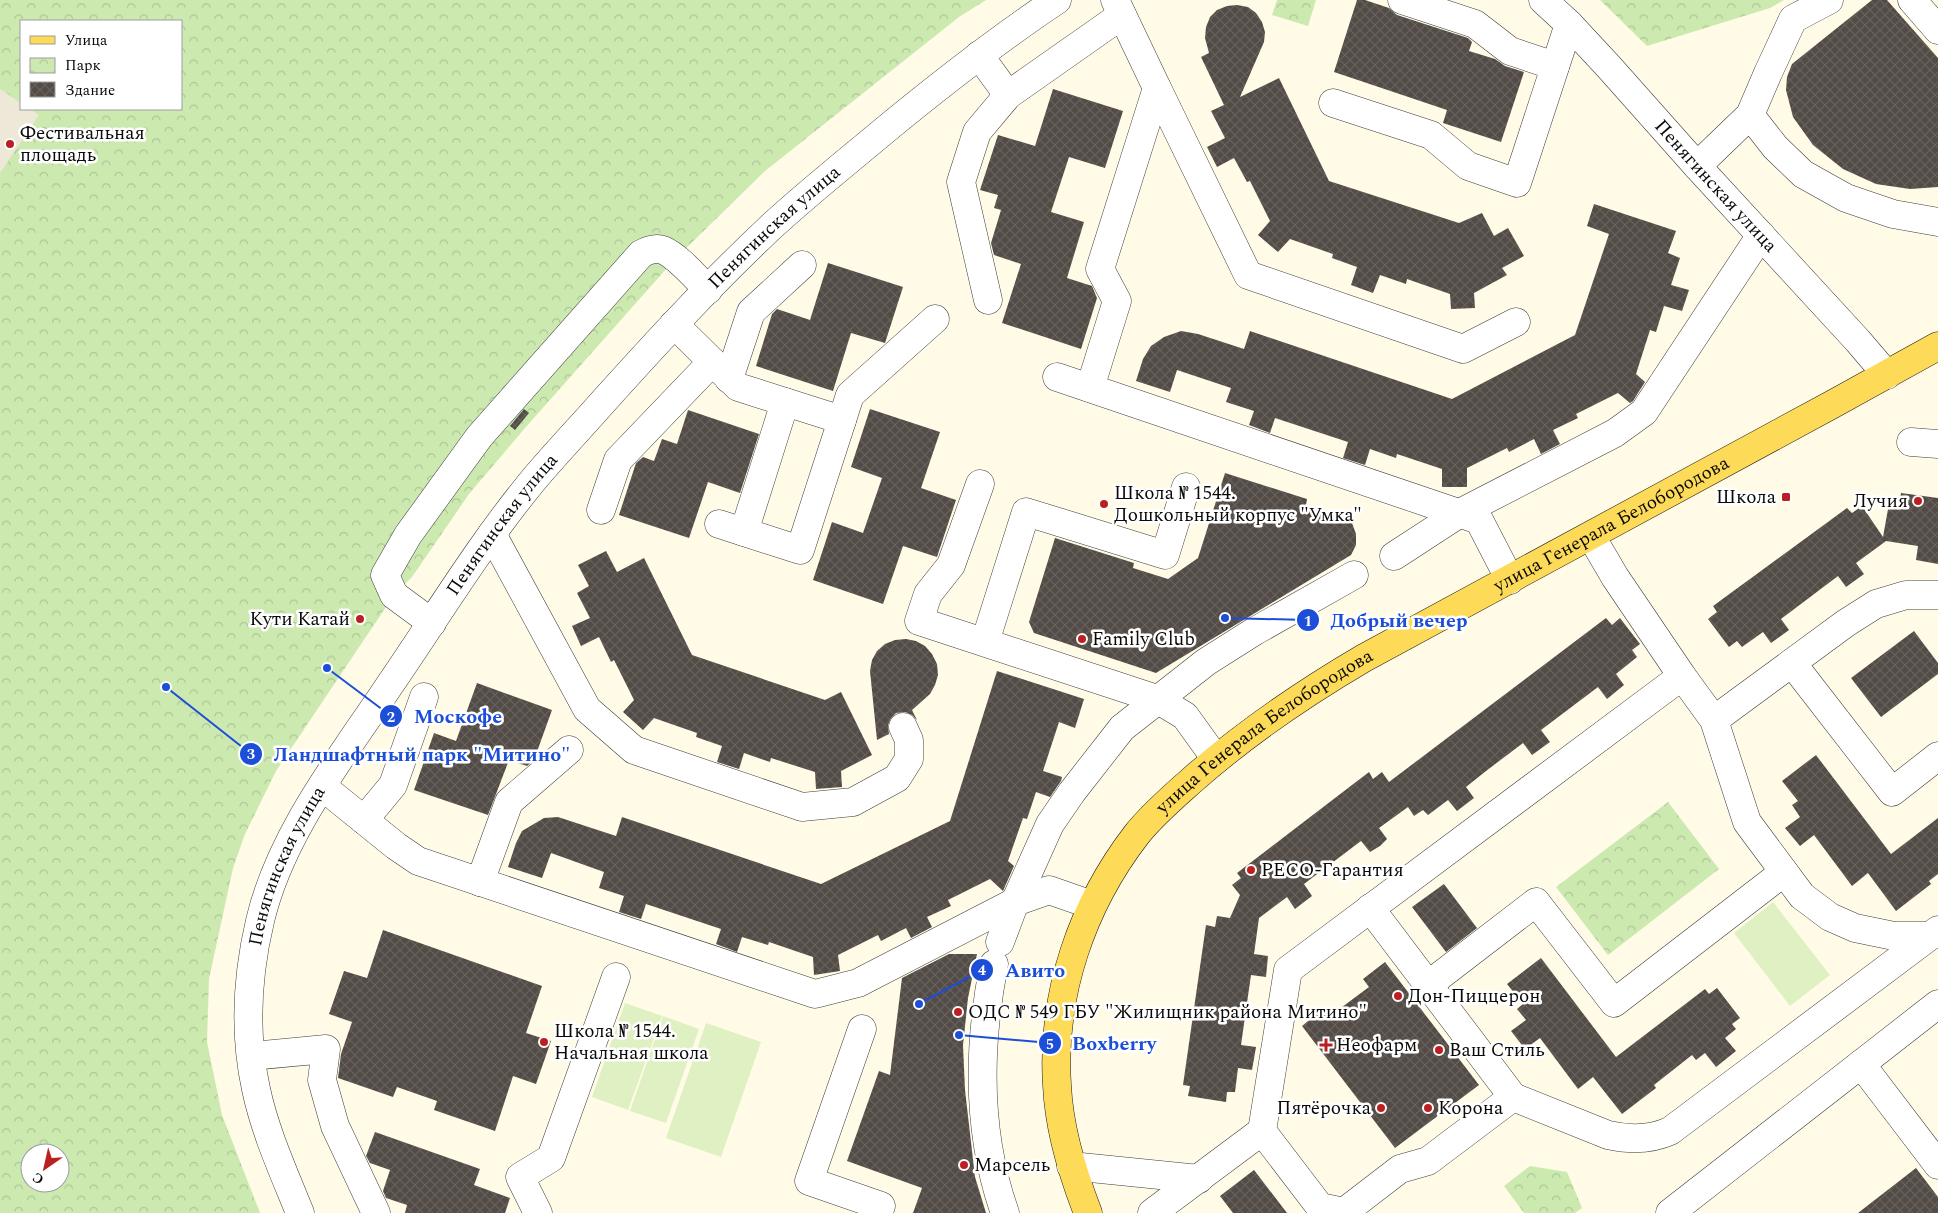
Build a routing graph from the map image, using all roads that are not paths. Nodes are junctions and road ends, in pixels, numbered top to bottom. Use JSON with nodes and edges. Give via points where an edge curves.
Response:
{"nodes":[{"id":1,"x":1057,"y":0,"type":"edge"},
{"id":2,"x":1402,"y":0,"type":"edge"},
{"id":3,"x":1543,"y":0,"type":"edge"},
{"id":4,"x":1829,"y":0,"type":"edge"},
{"id":5,"x":1912,"y":0,"type":"edge"},
{"id":6,"x":1119,"y":7,"type":"edge"},
{"id":7,"x":1569,"y":24,"type":"junction"},
{"id":8,"x":1938,"y":30,"type":"edge"},
{"id":9,"x":979,"y":55,"type":"junction"},
{"id":10,"x":1555,"y":66,"type":"junction"},
{"id":11,"x":1157,"y":88,"type":"junction"},
{"id":12,"x":1008,"y":95,"type":"junction"},
{"id":13,"x":1334,"y":103,"type":"dead end"},
{"id":14,"x":1750,"y":115,"type":"junction"},
{"id":15,"x":1697,"y":166,"type":"junction"},
{"id":16,"x":1938,"y":222,"type":"edge"},
{"id":17,"x":1761,"y":235,"type":"junction"},
{"id":18,"x":802,"y":265,"type":"dead end"},
{"id":19,"x":708,"y":290,"type":"junction"},
{"id":20,"x":988,"y":300,"type":"dead end"},
{"id":21,"x":935,"y":319,"type":"dead end"},
{"id":22,"x":1516,"y":322,"type":"dead end"},
{"id":23,"x":674,"y":324,"type":"junction"},
{"id":24,"x":1938,"y":346,"type":"edge"},
{"id":25,"x":721,"y":370,"type":"junction"},
{"id":26,"x":1886,"y":375,"type":"junction"},
{"id":27,"x":1057,"y":377,"type":"dead end"},
{"id":28,"x":1090,"y":388,"type":"junction"},
{"id":29,"x":785,"y":402,"type":"junction"},
{"id":30,"x":842,"y":420,"type":"junction"},
{"id":31,"x":1911,"y":442,"type":"dead end"},
{"id":32,"x":1938,"y":444,"type":"edge"},
{"id":33,"x":980,"y":484,"type":"dead end"},
{"id":34,"x":1186,"y":487,"type":"dead end"},
{"id":35,"x":601,"y":510,"type":"dead end"},
{"id":36,"x":1460,"y":513,"type":"junction"},
{"id":37,"x":492,"y":534,"type":"junction"},
{"id":38,"x":1591,"y":536,"type":"junction"},
{"id":39,"x":1394,"y":556,"type":"dead end"},
{"id":40,"x":1354,"y":575,"type":"dead end"},
{"id":41,"x":1510,"y":580,"type":"junction"},
{"id":42,"x":1938,"y":595,"type":"edge"},
{"id":43,"x":432,"y":623,"type":"junction"},
{"id":44,"x":985,"y":642,"type":"junction"},
{"id":45,"x":1792,"y":663,"type":"junction"},
{"id":46,"x":1682,"y":676,"type":"junction"},
{"id":47,"x":424,"y":697,"type":"dead end"},
{"id":48,"x":1157,"y":699,"type":"junction"},
{"id":49,"x":1714,"y":720,"type":"junction"},
{"id":50,"x":903,"y":727,"type":"dead end"},
{"id":51,"x":569,"y":750,"type":"dead end"},
{"id":52,"x":1938,"y":756,"type":"edge"},
{"id":53,"x":1216,"y":758,"type":"junction"},
{"id":54,"x":323,"y":787,"type":"junction"},
{"id":55,"x":364,"y":820,"type":"junction"},
{"id":56,"x":1784,"y":872,"type":"junction"},
{"id":57,"x":480,"y":882,"type":"junction"},
{"id":58,"x":1015,"y":902,"type":"junction"},
{"id":59,"x":1092,"y":905,"type":"junction"},
{"id":60,"x":1370,"y":908,"type":"junction"},
{"id":61,"x":1934,"y":933,"type":"edge"},
{"id":62,"x":616,"y":977,"type":"dead end"},
{"id":63,"x":1428,"y":985,"type":"junction"},
{"id":64,"x":1938,"y":1004,"type":"edge"},
{"id":65,"x":862,"y":1029,"type":"dead end"},
{"id":66,"x":252,"y":1056,"type":"junction"},
{"id":67,"x":1861,"y":1064,"type":"junction"},
{"id":68,"x":1513,"y":1097,"type":"junction"},
{"id":69,"x":1262,"y":1131,"type":"junction"},
{"id":70,"x":1938,"y":1164,"type":"edge"},
{"id":71,"x":1071,"y":1166,"type":"junction"},
{"id":72,"x":1199,"y":1179,"type":"junction"},
{"id":73,"x":1683,"y":1209,"type":"edge"},
{"id":74,"x":1161,"y":1211,"type":"edge"},
{"id":75,"x":300,"y":1213,"type":"edge"},
{"id":76,"x":376,"y":1213,"type":"edge"},
{"id":77,"x":538,"y":1213,"type":"edge"},
{"id":78,"x":878,"y":1213,"type":"edge"},
{"id":79,"x":1005,"y":1213,"type":"edge"},
{"id":80,"x":1088,"y":1213,"type":"edge"}],
"edges":[{"from":1,"to":9,"type":"street","name":"Пенягинская улица"},
{"from":2,"to":10,"type":"street","via":[[1474,24],[1510,50]]},
{"from":3,"to":7,"type":"street","name":"Пенягинская улица"},
{"from":4,"to":14,"type":"street","via":[[1793,19]]},
{"from":5,"to":8,"type":"street"},
{"from":6,"to":11,"type":"street"},
{"from":6,"to":12,"type":"street"},
{"from":7,"to":10,"type":"street"},
{"from":7,"to":15,"type":"street","name":"Пенягинская улица"},
{"from":9,"to":12,"type":"street"},
{"from":9,"to":19,"type":"street","name":"Пенягинская улица","via":[[843,165],[781,219]]},
{"from":10,"to":13,"type":"street","via":[[1517,182],[1468,166],[1431,134]]},
{"from":11,"to":22,"type":"street","via":[[1248,275],[1463,349]]},
{"from":11,"to":28,"type":"street","via":[[1100,269],[1117,301]]},
{"from":12,"to":20,"type":"street","via":[[977,132],[961,182]]},
{"from":14,"to":15,"type":"street"},
{"from":14,"to":16,"type":"street","via":[[1775,147],[1803,174],[1846,198],[1893,214]]},
{"from":15,"to":17,"type":"street","name":"Пенягинская улица"},
{"from":17,"to":26,"type":"street","name":"Пенягинская улица"},
{"from":17,"to":36,"type":"street","via":[[1644,412],[1615,433]]},
{"from":18,"to":25,"type":"street","via":[[751,312]]},
{"from":19,"to":23,"type":"street","name":"Пенягинская улица"},
{"from":19,"to":43,"type":"street","via":[[663,250],[649,249],[641,254],[479,438],[408,535],[385,575],[394,595]]},
{"from":21,"to":30,"type":"street","via":[[850,395]]},
{"from":23,"to":25,"type":"street"},
{"from":23,"to":37,"type":"street","name":"Пенягинская улица","via":[[535,478]]},
{"from":24,"to":26,"type":"main road","name":"улица Генерала Белобородова"},
{"from":25,"to":29,"type":"street","via":[[738,387]]},
{"from":25,"to":35,"type":"street","via":[[618,460]]},
{"from":26,"to":38,"type":"main road","name":"улица Генерала Белобородова"},
{"from":27,"to":28,"type":"street"},
{"from":28,"to":36,"type":"street"},
{"from":29,"to":30,"type":"street"},
{"from":29,"to":30,"type":"street","via":[[731,528],[800,550]]},
{"from":31,"to":32,"type":"street"},
{"from":33,"to":44,"type":"street","via":[[951,564],[928,594],[919,620]]},
{"from":34,"to":44,"type":"street","via":[[1165,555],[1026,512]]},
{"from":36,"to":39,"type":"street"},
{"from":36,"to":41,"type":"street","via":[[1479,520]]},
{"from":37,"to":43,"type":"street","name":"Пенягинская улица"},
{"from":37,"to":50,"type":"street","via":[[587,709],[634,750],[802,807],[853,802],[897,778],[909,759],[910,740]]},
{"from":38,"to":41,"type":"main road","name":"улица Генерала Белобородова"},
{"from":38,"to":46,"type":"street"},
{"from":40,"to":48,"type":"street","via":[[1231,646]]},
{"from":41,"to":53,"type":"main road","name":"улица Генерала Белобородова","via":[[1308,691]]},
{"from":42,"to":45,"type":"street","via":[[1906,595],[1876,604]]},
{"from":43,"to":54,"type":"street","name":"Пенягинская улица"},
{"from":44,"to":48,"type":"street"},
{"from":45,"to":49,"type":"street"},
{"from":45,"to":52,"type":"street","via":[[1892,792]]},
{"from":46,"to":49,"type":"street"},
{"from":46,"to":60,"type":"street"},
{"from":47,"to":55,"type":"street","via":[[393,785]]},
{"from":48,"to":53,"type":"street","via":[[1184,716]]},
{"from":48,"to":58,"type":"street","via":[[1122,728],[1072,792],[1050,824]]},
{"from":49,"to":56,"type":"street","via":[[1747,822]]},
{"from":51,"to":57,"type":"street","via":[[509,802]]},
{"from":53,"to":59,"type":"main road","name":"улица Генерала Белобородова","via":[[1138,833]]},
{"from":54,"to":55,"type":"street"},
{"from":54,"to":66,"type":"street","name":"Пенягинская улица","via":[[294,832],[278,865],[260,918],[251,971],[248,1029]]},
{"from":55,"to":57,"type":"street","via":[[418,861]]},
{"from":56,"to":61,"type":"street","via":[[1802,896],[1830,917],[1855,928],[1894,936]]},
{"from":56,"to":63,"type":"street","via":[[1614,1003],[1536,902]]},
{"from":57,"to":58,"type":"street","via":[[815,994],[858,983]]},
{"from":58,"to":59,"type":"street","via":[[1049,890]]},
{"from":58,"to":79,"type":"street","via":[[997,953],[986,1003],[983,1051],[989,1146]]},
{"from":59,"to":71,"type":"main road","name":"улица Генерала Белобородова","via":[[1063,990],[1057,1042],[1057,1084]]},
{"from":60,"to":63,"type":"street"},
{"from":60,"to":69,"type":"street","via":[[1288,970]]},
{"from":61,"to":68,"type":"street","via":[[1670,1131],[1659,1136],[1625,1139],[1608,1136]]},
{"from":62,"to":77,"type":"street","via":[[551,1158],[520,1177]]},
{"from":63,"to":68,"type":"street"},
{"from":64,"to":67,"type":"street"},
{"from":65,"to":78,"type":"street","via":[[809,1181],[881,1206]]},
{"from":66,"to":75,"type":"street","name":"Пенягинская улица","via":[[263,1115]]},
{"from":66,"to":76,"type":"street","via":[[326,1049],[322,1080],[335,1126]]},
{"from":67,"to":70,"type":"street"},
{"from":67,"to":73,"type":"street"},
{"from":68,"to":69,"type":"street","via":[[1428,1161],[1400,1169],[1344,1212],[1320,1207]]},
{"from":69,"to":72,"type":"street"},
{"from":71,"to":72,"type":"street"},
{"from":71,"to":80,"type":"main road","name":"улица Генерала Белобородова"},
{"from":72,"to":74,"type":"street"}]}
